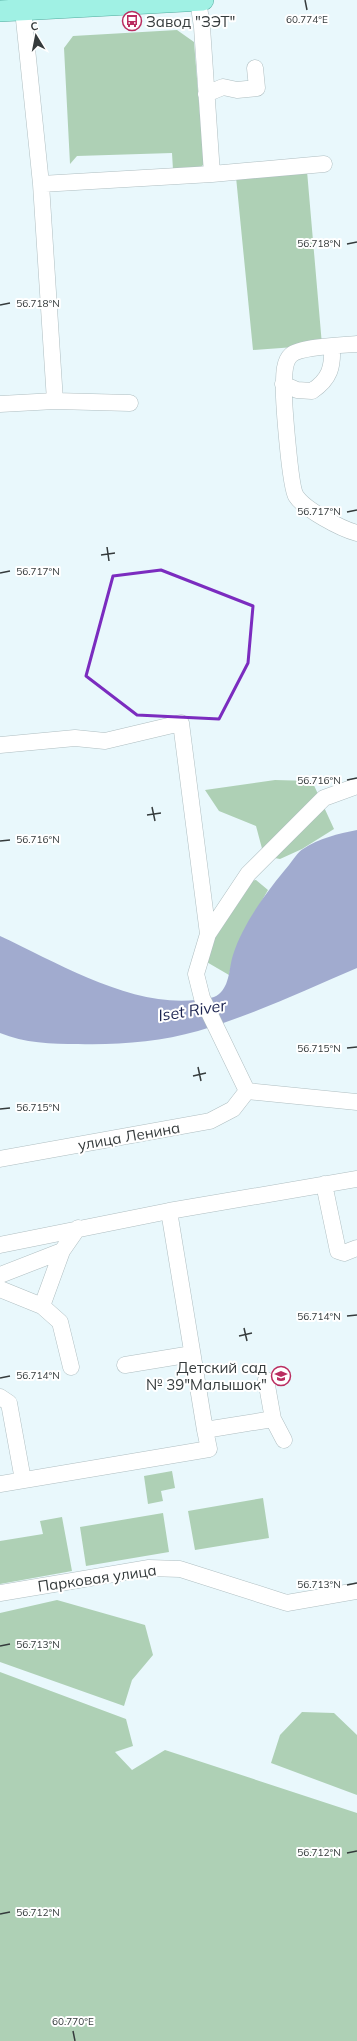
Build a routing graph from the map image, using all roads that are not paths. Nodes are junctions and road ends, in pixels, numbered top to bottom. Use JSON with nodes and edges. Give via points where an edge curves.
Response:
{"nodes":[{"id":1,"x":198,"y":0,"type":"edge"},
{"id":2,"x":203,"y":0,"type":"edge"},
{"id":3,"x":23,"y":5,"type":"edge"},
{"id":4,"x":0,"y":11,"type":"edge"},
{"id":5,"x":255,"y":68,"type":"dead end"},
{"id":6,"x":206,"y":94,"type":"junction"},
{"id":7,"x":324,"y":164,"type":"dead end"},
{"id":8,"x":212,"y":174,"type":"junction"},
{"id":9,"x":41,"y":184,"type":"junction"},
{"id":10,"x":357,"y":344,"type":"edge"},
{"id":11,"x":332,"y":346,"type":"junction"},
{"id":12,"x":284,"y":384,"type":"junction"},
{"id":13,"x":55,"y":401,"type":"junction"},
{"id":14,"x":130,"y":403,"type":"dead end"},
{"id":15,"x":0,"y":404,"type":"edge"},
{"id":16,"x":357,"y":533,"type":"edge"},
{"id":17,"x":0,"y":745,"type":"edge"},
{"id":18,"x":357,"y":786,"type":"edge"},
{"id":19,"x":208,"y":934,"type":"junction"},
{"id":20,"x":247,"y":1090,"type":"junction"},
{"id":21,"x":357,"y":1102,"type":"edge"},
{"id":22,"x":0,"y":1159,"type":"edge"},
{"id":23,"x":357,"y":1179,"type":"edge"},
{"id":24,"x":324,"y":1184,"type":"junction"},
{"id":25,"x":169,"y":1211,"type":"junction"},
{"id":26,"x":78,"y":1228,"type":"junction"},
{"id":27,"x":0,"y":1245,"type":"edge"},
{"id":28,"x":357,"y":1248,"type":"edge"},
{"id":29,"x":62,"y":1251,"type":"junction"},
{"id":30,"x":0,"y":1275,"type":"edge"},
{"id":31,"x":0,"y":1289,"type":"edge"},
{"id":32,"x":42,"y":1306,"type":"junction"},
{"id":33,"x":192,"y":1354,"type":"junction"},
{"id":34,"x":125,"y":1365,"type":"dead end"},
{"id":35,"x":71,"y":1366,"type":"dead end"},
{"id":36,"x":266,"y":1380,"type":"dead end"},
{"id":37,"x":0,"y":1397,"type":"edge"},
{"id":38,"x":273,"y":1419,"type":"junction"},
{"id":39,"x":205,"y":1430,"type":"junction"},
{"id":40,"x":284,"y":1440,"type":"dead end"},
{"id":41,"x":23,"y":1480,"type":"junction"},
{"id":42,"x":0,"y":1484,"type":"edge"},
{"id":43,"x":357,"y":1591,"type":"edge"},
{"id":44,"x":0,"y":1593,"type":"edge"}],
"edges":[{"from":1,"to":2,"type":"main road"},
{"from":1,"to":3,"type":"main road"},
{"from":1,"to":6,"type":"street"},
{"from":3,"to":4,"type":"main road"},
{"from":3,"to":9,"type":"street"},
{"from":5,"to":6,"type":"street","via":[[257,88],[237,90],[223,87]]},
{"from":6,"to":8,"type":"street"},
{"from":7,"to":8,"type":"street"},
{"from":8,"to":9,"type":"street"},
{"from":9,"to":13,"type":"street"},
{"from":10,"to":11,"type":"street"},
{"from":11,"to":12,"type":"street","via":[[292,354],[287,361]]},
{"from":11,"to":12,"type":"street","via":[[333,364],[323,384],[312,391],[297,390]]},
{"from":12,"to":16,"type":"street","via":[[291,479],[295,495],[306,508],[343,529]]},
{"from":13,"to":14,"type":"street"},
{"from":13,"to":15,"type":"street"},
{"from":17,"to":19,"type":"street","via":[[75,738],[105,741],[181,723]]},
{"from":18,"to":19,"type":"street","via":[[324,798],[248,874]]},
{"from":19,"to":20,"type":"street","via":[[196,974],[202,998]]},
{"from":20,"to":21,"type":"street"},
{"from":20,"to":22,"type":"street","name":"улица Ленина","via":[[233,1109],[210,1121]]},
{"from":23,"to":24,"type":"street"},
{"from":24,"to":25,"type":"street"},
{"from":24,"to":28,"type":"street","via":[[338,1251],[344,1253]]},
{"from":25,"to":26,"type":"street"},
{"from":25,"to":33,"type":"street"},
{"from":26,"to":27,"type":"street"},
{"from":26,"to":29,"type":"street"},
{"from":29,"to":30,"type":"street"},
{"from":29,"to":32,"type":"street"},
{"from":31,"to":32,"type":"street"},
{"from":32,"to":35,"type":"street","via":[[60,1322]]},
{"from":33,"to":34,"type":"street"},
{"from":33,"to":39,"type":"street"},
{"from":36,"to":38,"type":"street"},
{"from":37,"to":41,"type":"street","via":[[9,1403]]},
{"from":38,"to":39,"type":"street"},
{"from":38,"to":40,"type":"street"},
{"from":39,"to":41,"type":"street","via":[[209,1449]]},
{"from":41,"to":42,"type":"street"},
{"from":43,"to":44,"type":"street","name":"Парковая улица","via":[[287,1603],[180,1569],[149,1568]]}]}
